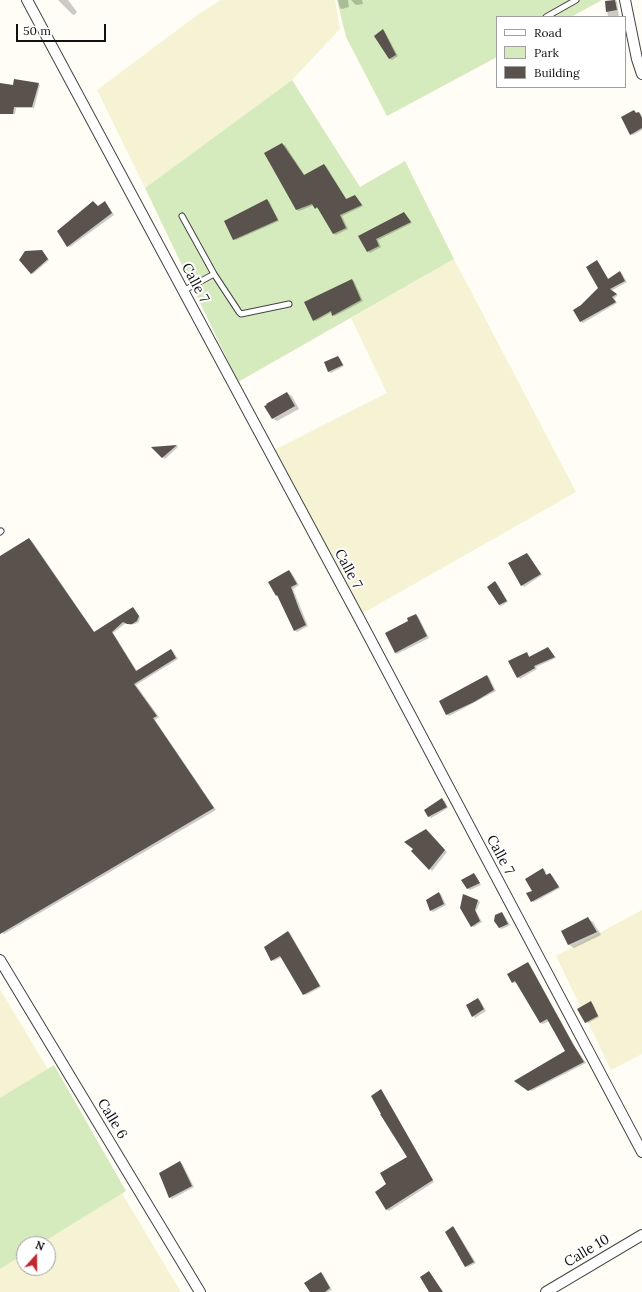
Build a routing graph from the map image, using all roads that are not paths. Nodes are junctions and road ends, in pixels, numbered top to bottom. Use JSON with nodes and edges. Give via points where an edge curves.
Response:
{"nodes":[{"id":1,"x":27,"y":0,"type":"edge"},
{"id":2,"x":576,"y":0,"type":"edge"},
{"id":3,"x":625,"y":0,"type":"edge"},
{"id":4,"x":548,"y":16,"type":"edge"},
{"id":5,"x":642,"y":74,"type":"edge"},
{"id":6,"x":182,"y":216,"type":"dead end"},
{"id":7,"x":214,"y":274,"type":"junction"},
{"id":8,"x":183,"y":291,"type":"junction"},
{"id":9,"x":288,"y":304,"type":"dead end"},
{"id":10,"x":0,"y":960,"type":"edge"},
{"id":11,"x":642,"y":1152,"type":"edge"},
{"id":12,"x":642,"y":1235,"type":"edge"},
{"id":13,"x":200,"y":1292,"type":"edge"},
{"id":14,"x":546,"y":1292,"type":"edge"}],
"edges":[{"from":1,"to":8,"type":"street","name":"Calle 7"},
{"from":2,"to":4,"type":"lane"},
{"from":3,"to":5,"type":"street"},
{"from":6,"to":7,"type":"lane"},
{"from":7,"to":8,"type":"lane"},
{"from":7,"to":9,"type":"lane","via":[[241,314]]},
{"from":8,"to":11,"type":"street","name":"Calle 7"},
{"from":10,"to":13,"type":"street","name":"Calle 6"},
{"from":12,"to":14,"type":"street","name":"Calle 10"}]}
